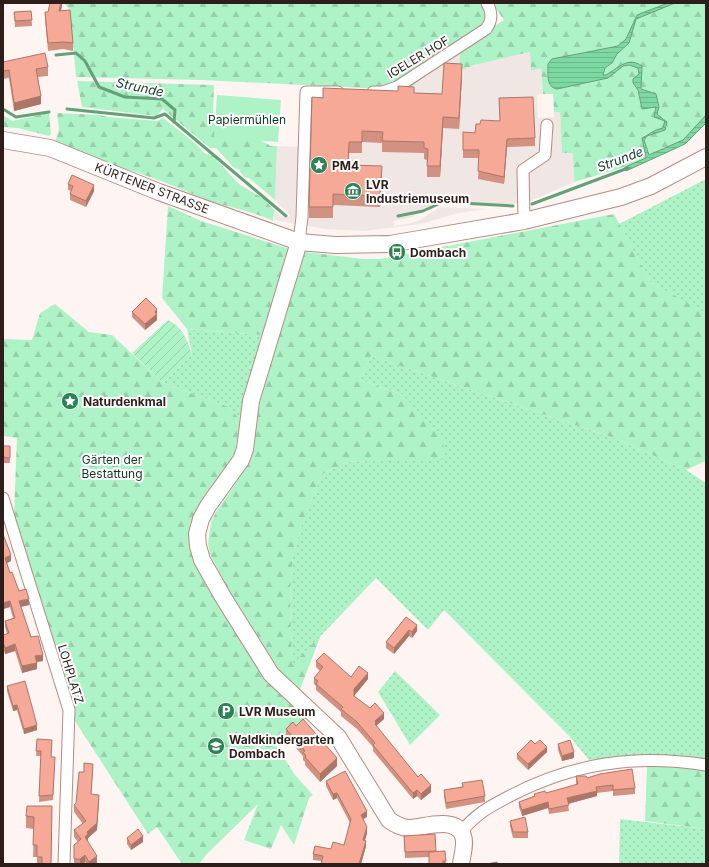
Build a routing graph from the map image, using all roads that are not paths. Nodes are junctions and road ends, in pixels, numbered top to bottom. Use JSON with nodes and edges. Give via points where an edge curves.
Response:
{"nodes":[{"id":1,"x":487,"y":3,"type":"edge"},
{"id":2,"x":547,"y":125,"type":"dead end"},
{"id":3,"x":3,"y":140,"type":"edge"},
{"id":4,"x":706,"y":157,"type":"edge"},
{"id":5,"x":524,"y":221,"type":"junction"},
{"id":6,"x":299,"y":242,"type":"junction"},
{"id":7,"x":3,"y":498,"type":"edge"},
{"id":8,"x":706,"y":765,"type":"edge"},
{"id":9,"x":461,"y":832,"type":"junction"},
{"id":10,"x":64,"y":864,"type":"edge"},
{"id":11,"x":461,"y":864,"type":"edge"}],
"edges":[{"from":1,"to":6,"type":"street","name":"IGELER HOF","via":[[492,14],[490,24],[476,36],[397,87],[383,92],[306,92]]},
{"from":2,"to":5,"type":"street","via":[[545,155],[523,170]]},
{"from":3,"to":6,"type":"street","name":"KÜRTENER STRASSE","via":[[50,148],[159,192]]},
{"from":4,"to":5,"type":"street","name":"KÜRTENER STRASSE","via":[[651,186]]},
{"from":5,"to":6,"type":"street","name":"KÜRTENER STRASSE","via":[[390,244],[335,245]]},
{"from":6,"to":9,"type":"street","via":[[251,401],[245,449],[241,460],[201,519],[197,534],[198,546],[202,560],[223,597],[271,674],[338,737],[389,820],[401,827],[443,824]]},
{"from":7,"to":10,"type":"street","name":"LOHPLATZ","via":[[69,710]]},
{"from":8,"to":9,"type":"street","via":[[639,760],[599,764],[562,774],[529,786],[480,812]]},
{"from":9,"to":11,"type":"street","via":[[464,841]]}]}
